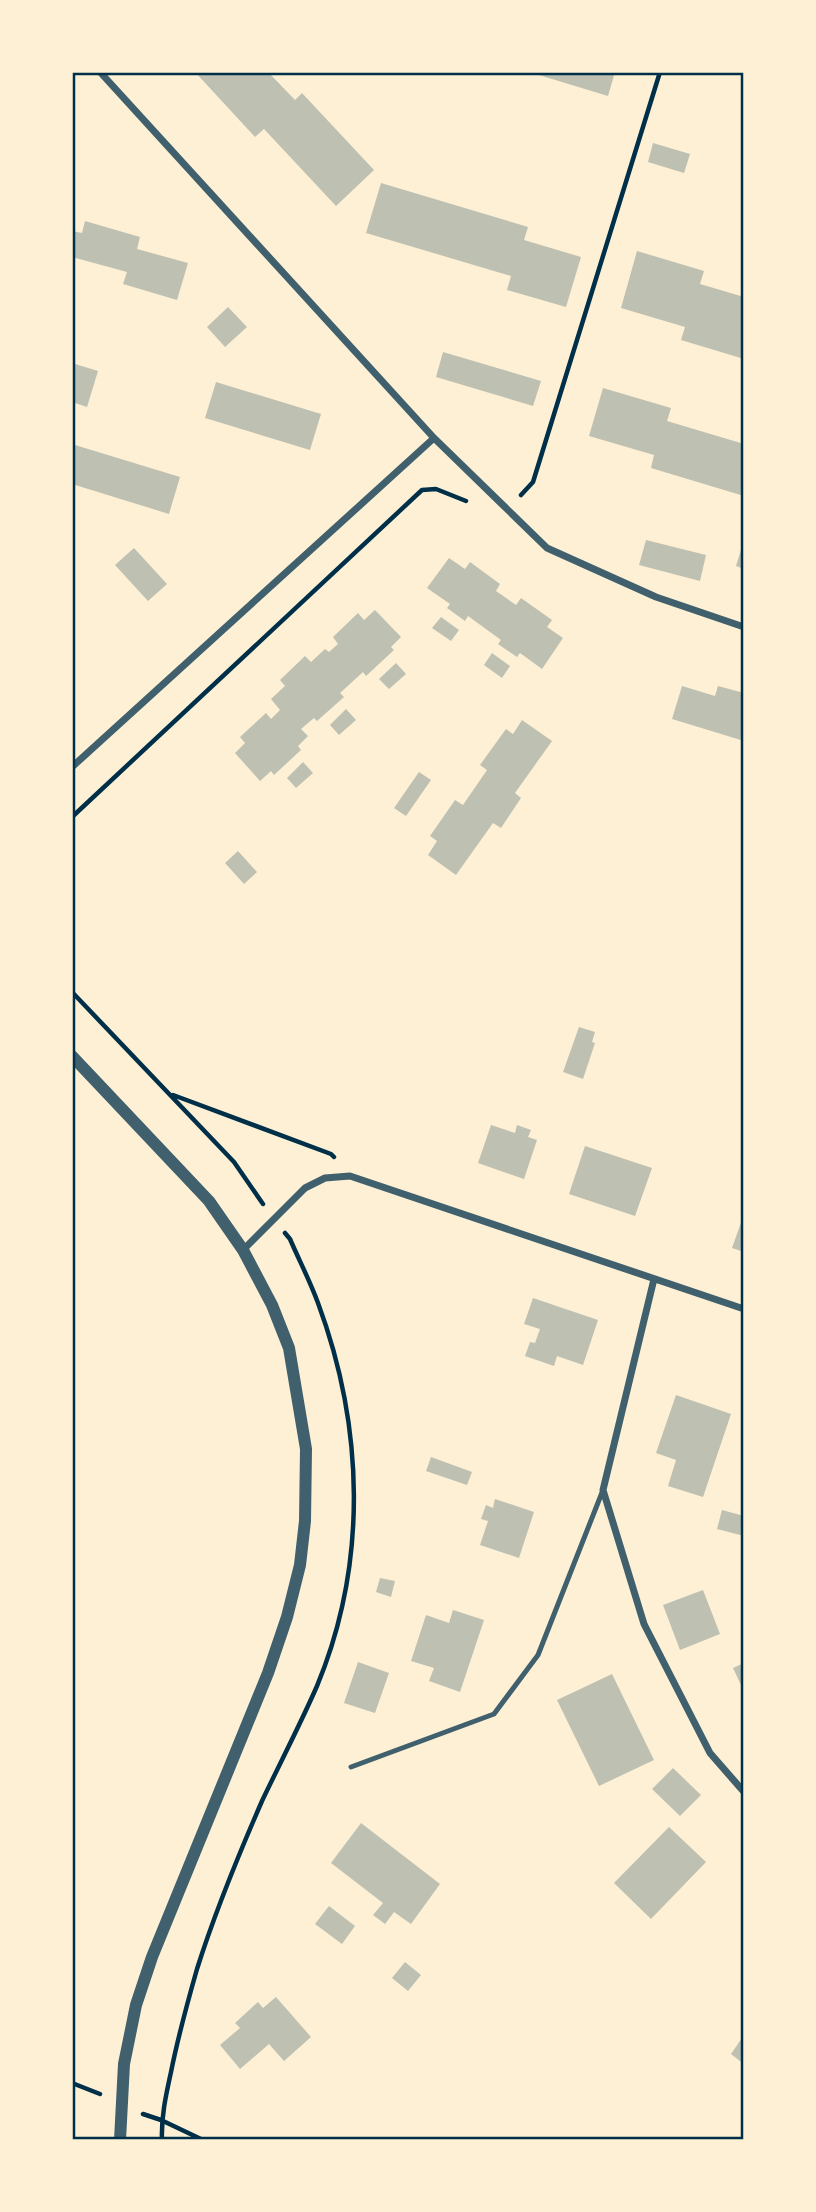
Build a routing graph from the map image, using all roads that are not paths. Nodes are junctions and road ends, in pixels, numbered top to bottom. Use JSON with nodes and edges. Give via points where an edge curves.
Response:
{"nodes":[{"id":1,"x":100,"y":72,"type":"edge"},
{"id":2,"x":434,"y":439,"type":"junction"},
{"id":3,"x":744,"y":627,"type":"edge"},
{"id":4,"x":72,"y":767,"type":"edge"},
{"id":5,"x":72,"y":1056,"type":"edge"},
{"id":6,"x":243,"y":1250,"type":"junction"},
{"id":7,"x":654,"y":1279,"type":"junction"},
{"id":8,"x":744,"y":1310,"type":"edge"},
{"id":9,"x":603,"y":1490,"type":"junction"},
{"id":10,"x":351,"y":1767,"type":"dead end"},
{"id":11,"x":744,"y":1792,"type":"edge"},
{"id":12,"x":120,"y":2140,"type":"edge"}],
"edges":[{"from":1,"to":2,"type":"street"},
{"from":2,"to":3,"type":"street","via":[[547,548],[656,597]]},
{"from":2,"to":4,"type":"street"},
{"from":5,"to":6,"type":"street","via":[[209,1201]]},
{"from":6,"to":7,"type":"street","via":[[305,1188],[325,1178],[350,1176]]},
{"from":6,"to":12,"type":"street","via":[[289,1348],[306,1449],[300,1565],[268,1673],[136,2005],[124,2064]]},
{"from":7,"to":8,"type":"street"},
{"from":7,"to":9,"type":"street"},
{"from":9,"to":10,"type":"lane","via":[[538,1655],[494,1714]]},
{"from":9,"to":11,"type":"street","via":[[644,1624],[710,1753]]}]}
